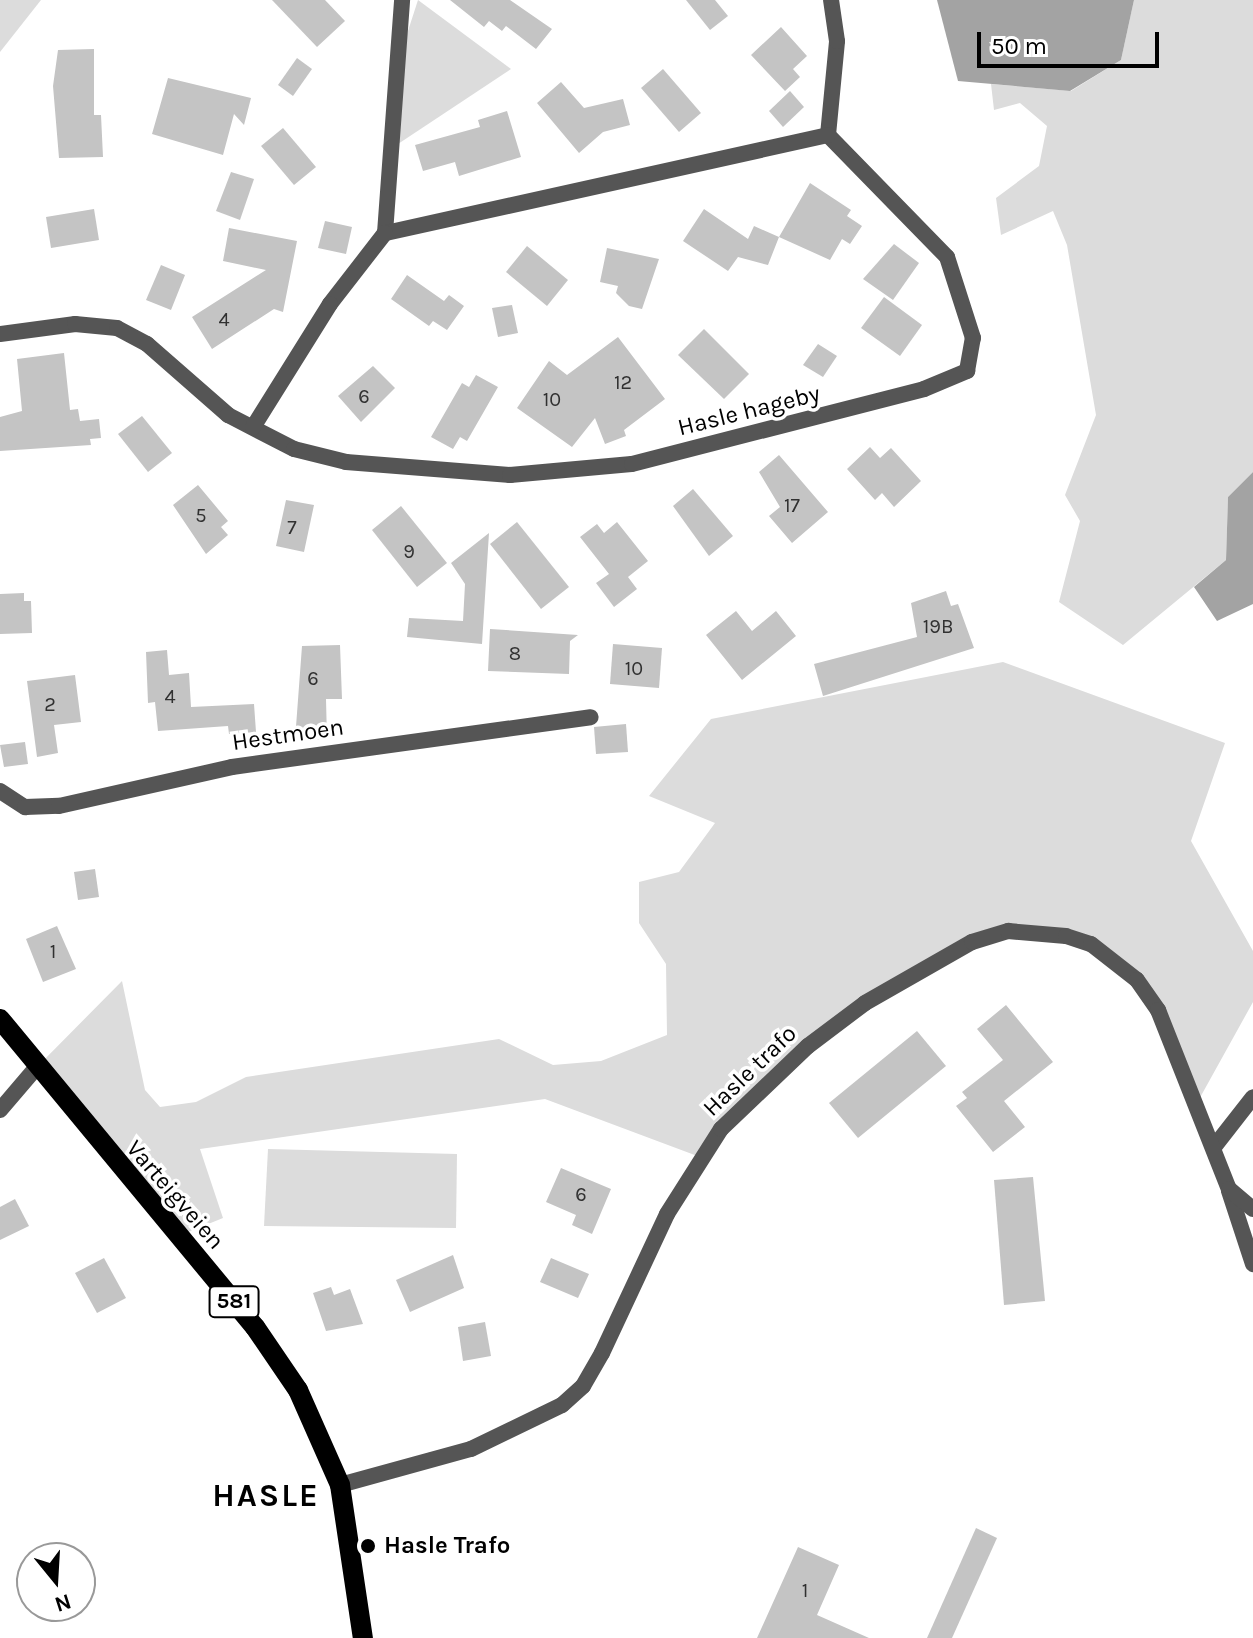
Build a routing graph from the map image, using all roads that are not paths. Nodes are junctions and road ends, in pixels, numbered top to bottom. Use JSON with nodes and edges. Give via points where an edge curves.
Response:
{"nodes":[{"id":1,"x":402,"y":0,"type":"edge"},
{"id":2,"x":831,"y":0,"type":"edge"},
{"id":3,"x":828,"y":135,"type":"junction"},
{"id":4,"x":385,"y":233,"type":"junction"},
{"id":5,"x":0,"y":334,"type":"edge"},
{"id":6,"x":253,"y":427,"type":"junction"},
{"id":7,"x":591,"y":717,"type":"dead end"},
{"id":8,"x":0,"y":791,"type":"edge"},
{"id":9,"x":0,"y":1019,"type":"edge"},
{"id":10,"x":35,"y":1069,"type":"junction"},
{"id":11,"x":1253,"y":1097,"type":"edge"},
{"id":12,"x":0,"y":1110,"type":"edge"},
{"id":13,"x":1214,"y":1147,"type":"junction"},
{"id":14,"x":1229,"y":1189,"type":"junction"},
{"id":15,"x":1253,"y":1209,"type":"edge"},
{"id":16,"x":1253,"y":1264,"type":"edge"},
{"id":17,"x":340,"y":1485,"type":"junction"},
{"id":18,"x":363,"y":1638,"type":"edge"}],
"edges":[{"from":1,"to":4,"type":"street"},
{"from":2,"to":3,"type":"street","via":[[837,41]]},
{"from":3,"to":4,"type":"street"},
{"from":3,"to":6,"type":"street","name":"Hasle hageby","via":[[947,257],[973,338],[973,357],[957,378],[743,440],[563,474],[455,474],[346,462],[294,449]]},
{"from":4,"to":6,"type":"street","via":[[330,304]]},
{"from":5,"to":6,"type":"street","name":"Hasle hageby","via":[[75,324],[117,328],[147,344],[217,407]]},
{"from":7,"to":8,"type":"street","name":"Hestmoen","via":[[232,767],[59,806],[25,807]]},
{"from":9,"to":10,"type":"main road","name":"Varteigveien","number":"581"},
{"from":10,"to":12,"type":"street"},
{"from":10,"to":17,"type":"main road","name":"Varteigveien","number":"581","via":[[255,1327],[298,1390]]},
{"from":11,"to":13,"type":"street"},
{"from":13,"to":14,"type":"street","name":"Hasle trafo"},
{"from":13,"to":17,"type":"street","name":"Hasle trafo","via":[[1158,1010],[1137,980],[1091,944],[1066,936],[1008,931],[972,942],[865,1003],[808,1046],[721,1129],[667,1214],[583,1386],[562,1405],[471,1449]]},
{"from":14,"to":15,"type":"street"},
{"from":14,"to":16,"type":"street","name":"Hasle trafo"},
{"from":17,"to":18,"type":"main road","name":"Varteigveien","number":"581"}]}
